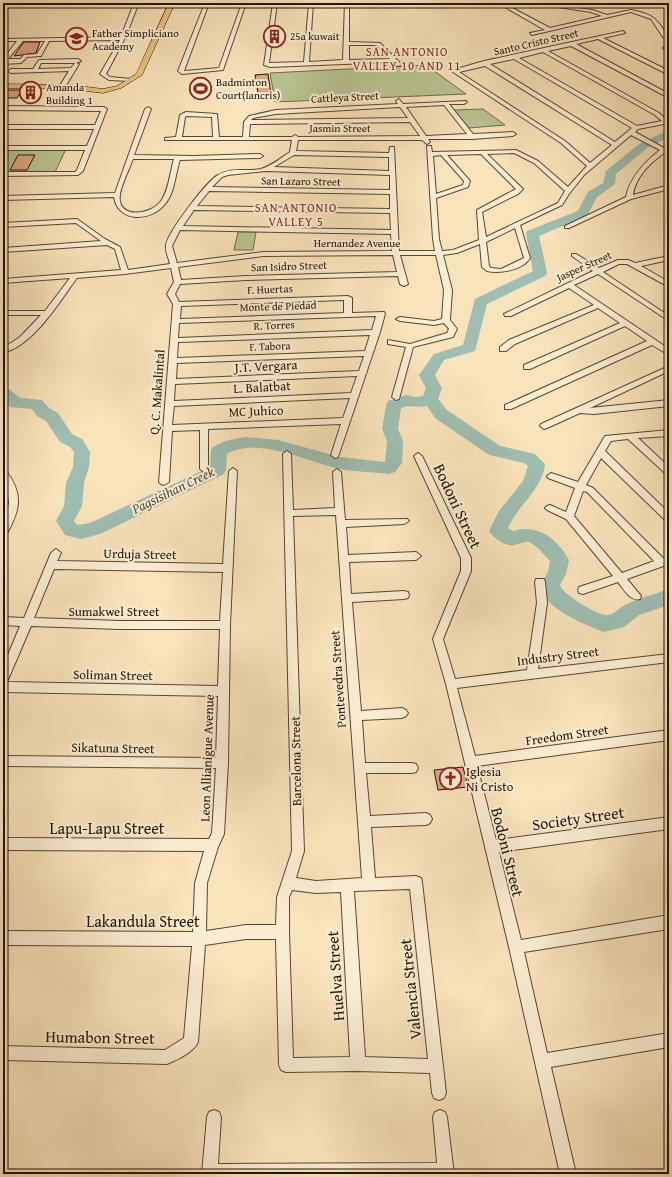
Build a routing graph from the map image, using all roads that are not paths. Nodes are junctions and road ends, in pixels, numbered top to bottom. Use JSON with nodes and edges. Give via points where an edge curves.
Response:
{"nodes":[{"id":1,"x":138,"y":3,"type":"edge"},
{"id":2,"x":172,"y":3,"type":"edge"},
{"id":3,"x":207,"y":3,"type":"edge"},
{"id":4,"x":244,"y":3,"type":"edge"},
{"id":5,"x":275,"y":3,"type":"edge"},
{"id":6,"x":311,"y":3,"type":"edge"},
{"id":7,"x":347,"y":3,"type":"edge"},
{"id":8,"x":500,"y":3,"type":"edge"},
{"id":9,"x":533,"y":3,"type":"edge"},
{"id":10,"x":631,"y":5,"type":"dead end"},
{"id":11,"x":631,"y":11,"type":"junction"},
{"id":12,"x":608,"y":17,"type":"junction"},
{"id":13,"x":665,"y":24,"type":"dead end"},
{"id":14,"x":658,"y":25,"type":"junction"},
{"id":15,"x":549,"y":30,"type":"junction"},
{"id":16,"x":623,"y":32,"type":"dead end"},
{"id":17,"x":532,"y":34,"type":"dead end"},
{"id":18,"x":123,"y":38,"type":"junction"},
{"id":19,"x":599,"y":38,"type":"junction"},
{"id":20,"x":48,"y":39,"type":"junction"},
{"id":21,"x":669,"y":39,"type":"edge"},
{"id":22,"x":3,"y":40,"type":"edge"},
{"id":23,"x":21,"y":40,"type":"junction"},
{"id":24,"x":346,"y":43,"type":"junction"},
{"id":25,"x":572,"y":44,"type":"junction"},
{"id":26,"x":543,"y":50,"type":"junction"},
{"id":27,"x":514,"y":57,"type":"junction"},
{"id":28,"x":393,"y":60,"type":"junction"},
{"id":29,"x":3,"y":62,"type":"edge"},
{"id":30,"x":346,"y":62,"type":"junction"},
{"id":31,"x":484,"y":63,"type":"junction"},
{"id":32,"x":306,"y":64,"type":"junction"},
{"id":33,"x":399,"y":65,"type":"dead end"},
{"id":34,"x":73,"y":69,"type":"junction"},
{"id":35,"x":36,"y":70,"type":"junction"},
{"id":36,"x":11,"y":71,"type":"dead end"},
{"id":37,"x":669,"y":73,"type":"edge"},
{"id":38,"x":129,"y":80,"type":"junction"},
{"id":39,"x":3,"y":86,"type":"edge"},
{"id":40,"x":62,"y":87,"type":"junction"},
{"id":41,"x":669,"y":96,"type":"edge"},
{"id":42,"x":464,"y":102,"type":"dead end"},
{"id":43,"x":400,"y":103,"type":"junction"},
{"id":44,"x":445,"y":103,"type":"junction"},
{"id":45,"x":3,"y":108,"type":"edge"},
{"id":46,"x":148,"y":109,"type":"dead end"},
{"id":47,"x":413,"y":120,"type":"junction"},
{"id":48,"x":667,"y":120,"type":"edge"},
{"id":49,"x":247,"y":122,"type":"junction"},
{"id":50,"x":3,"y":127,"type":"edge"},
{"id":51,"x":97,"y":127,"type":"junction"},
{"id":52,"x":633,"y":130,"type":"junction"},
{"id":53,"x":513,"y":134,"type":"dead end"},
{"id":54,"x":295,"y":137,"type":"junction"},
{"id":55,"x":472,"y":137,"type":"junction"},
{"id":56,"x":246,"y":138,"type":"junction"},
{"id":57,"x":167,"y":139,"type":"dead end"},
{"id":58,"x":179,"y":139,"type":"junction"},
{"id":59,"x":216,"y":139,"type":"junction"},
{"id":60,"x":392,"y":143,"type":"junction"},
{"id":61,"x":428,"y":143,"type":"junction"},
{"id":62,"x":616,"y":145,"type":"junction"},
{"id":63,"x":3,"y":148,"type":"edge"},
{"id":64,"x":89,"y":148,"type":"junction"},
{"id":65,"x":667,"y":148,"type":"edge"},
{"id":66,"x":482,"y":152,"type":"junction"},
{"id":67,"x":293,"y":153,"type":"junction"},
{"id":68,"x":430,"y":154,"type":"junction"},
{"id":69,"x":443,"y":154,"type":"junction"},
{"id":70,"x":392,"y":155,"type":"junction"},
{"id":71,"x":260,"y":156,"type":"dead end"},
{"id":72,"x":132,"y":157,"type":"junction"},
{"id":73,"x":177,"y":158,"type":"junction"},
{"id":74,"x":590,"y":166,"type":"junction"},
{"id":75,"x":266,"y":169,"type":"junction"},
{"id":76,"x":393,"y":173,"type":"junction"},
{"id":77,"x":3,"y":174,"type":"edge"},
{"id":78,"x":669,"y":187,"type":"edge"},
{"id":79,"x":208,"y":189,"type":"junction"},
{"id":80,"x":567,"y":190,"type":"junction"},
{"id":81,"x":394,"y":192,"type":"junction"},
{"id":82,"x":117,"y":195,"type":"junction"},
{"id":83,"x":434,"y":197,"type":"junction"},
{"id":84,"x":3,"y":198,"type":"edge"},
{"id":85,"x":630,"y":198,"type":"junction"},
{"id":86,"x":194,"y":208,"type":"junction"},
{"id":87,"x":394,"y":211,"type":"junction"},
{"id":88,"x":3,"y":224,"type":"edge"},
{"id":89,"x":517,"y":225,"type":"junction"},
{"id":90,"x":568,"y":227,"type":"dead end"},
{"id":91,"x":178,"y":228,"type":"junction"},
{"id":92,"x":394,"y":232,"type":"junction"},
{"id":93,"x":482,"y":240,"type":"junction"},
{"id":94,"x":108,"y":243,"type":"junction"},
{"id":95,"x":3,"y":250,"type":"edge"},
{"id":96,"x":439,"y":253,"type":"junction"},
{"id":97,"x":396,"y":254,"type":"junction"},
{"id":98,"x":574,"y":255,"type":"dead end"},
{"id":99,"x":669,"y":258,"type":"edge"},
{"id":100,"x":173,"y":265,"type":"junction"},
{"id":101,"x":636,"y":266,"type":"junction"},
{"id":102,"x":597,"y":270,"type":"junction"},
{"id":103,"x":125,"y":272,"type":"junction"},
{"id":104,"x":401,"y":274,"type":"junction"},
{"id":105,"x":75,"y":276,"type":"junction"},
{"id":106,"x":3,"y":280,"type":"edge"},
{"id":107,"x":667,"y":281,"type":"edge"},
{"id":108,"x":178,"y":282,"type":"junction"},
{"id":109,"x":404,"y":284,"type":"dead end"},
{"id":110,"x":569,"y":285,"type":"junction"},
{"id":111,"x":177,"y":304,"type":"junction"},
{"id":112,"x":600,"y":306,"type":"junction"},
{"id":113,"x":3,"y":313,"type":"edge"},
{"id":114,"x":46,"y":313,"type":"junction"},
{"id":115,"x":508,"y":314,"type":"dead end"},
{"id":116,"x":348,"y":315,"type":"junction"},
{"id":117,"x":400,"y":319,"type":"dead end"},
{"id":118,"x":669,"y":319,"type":"edge"},
{"id":119,"x":446,"y":320,"type":"junction"},
{"id":120,"x":175,"y":321,"type":"junction"},
{"id":121,"x":434,"y":323,"type":"junction"},
{"id":122,"x":626,"y":324,"type":"junction"},
{"id":123,"x":376,"y":332,"type":"junction"},
{"id":124,"x":174,"y":340,"type":"junction"},
{"id":125,"x":430,"y":341,"type":"junction"},
{"id":126,"x":391,"y":342,"type":"dead end"},
{"id":127,"x":652,"y":342,"type":"junction"},
{"id":128,"x":410,"y":346,"type":"junction"},
{"id":129,"x":503,"y":348,"type":"dead end"},
{"id":130,"x":3,"y":351,"type":"edge"},
{"id":131,"x":369,"y":353,"type":"junction"},
{"id":132,"x":669,"y":353,"type":"edge"},
{"id":133,"x":173,"y":361,"type":"junction"},
{"id":134,"x":527,"y":367,"type":"dead end"},
{"id":135,"x":669,"y":368,"type":"edge"},
{"id":136,"x":362,"y":373,"type":"junction"},
{"id":137,"x":171,"y":382,"type":"junction"},
{"id":138,"x":354,"y":396,"type":"junction"},
{"id":139,"x":396,"y":397,"type":"dead end"},
{"id":140,"x":170,"y":404,"type":"junction"},
{"id":141,"x":668,"y":404,"type":"edge"},
{"id":142,"x":508,"y":407,"type":"dead end"},
{"id":143,"x":579,"y":410,"type":"junction"},
{"id":144,"x":346,"y":421,"type":"junction"},
{"id":145,"x":204,"y":426,"type":"junction"},
{"id":146,"x":544,"y":426,"type":"dead end"},
{"id":147,"x":168,"y":428,"type":"junction"},
{"id":148,"x":669,"y":433,"type":"edge"},
{"id":149,"x":630,"y":436,"type":"junction"},
{"id":150,"x":600,"y":452,"type":"junction"},
{"id":151,"x":287,"y":454,"type":"dead end"},
{"id":152,"x":335,"y":455,"type":"dead end"},
{"id":153,"x":418,"y":456,"type":"dead end"},
{"id":154,"x":204,"y":469,"type":"dead end"},
{"id":155,"x":233,"y":472,"type":"dead end"},
{"id":156,"x":337,"y":472,"type":"dead end"},
{"id":157,"x":669,"y":472,"type":"edge"},
{"id":158,"x":3,"y":473,"type":"edge"},
{"id":159,"x":551,"y":476,"type":"dead end"},
{"id":160,"x":164,"y":482,"type":"dead end"},
{"id":161,"x":581,"y":485,"type":"junction"},
{"id":162,"x":550,"y":508,"type":"dead end"},
{"id":163,"x":340,"y":511,"type":"junction"},
{"id":164,"x":290,"y":513,"type":"junction"},
{"id":165,"x":569,"y":517,"type":"junction"},
{"id":166,"x":669,"y":519,"type":"edge"},
{"id":167,"x":404,"y":521,"type":"dead end"},
{"id":168,"x":342,"y":524,"type":"junction"},
{"id":169,"x":3,"y":533,"type":"edge"},
{"id":170,"x":56,"y":553,"type":"dead end"},
{"id":171,"x":416,"y":556,"type":"dead end"},
{"id":172,"x":344,"y":559,"type":"junction"},
{"id":173,"x":666,"y":562,"type":"edge"},
{"id":174,"x":52,"y":566,"type":"junction"},
{"id":175,"x":227,"y":568,"type":"junction"},
{"id":176,"x":620,"y":577,"type":"junction"},
{"id":177,"x":540,"y":582,"type":"dead end"},
{"id":178,"x":583,"y":590,"type":"dead end"},
{"id":179,"x":404,"y":594,"type":"dead end"},
{"id":180,"x":636,"y":596,"type":"dead end"},
{"id":181,"x":347,"y":598,"type":"junction"},
{"id":182,"x":3,"y":622,"type":"edge"},
{"id":183,"x":27,"y":624,"type":"junction"},
{"id":184,"x":225,"y":625,"type":"junction"},
{"id":185,"x":669,"y":658,"type":"edge"},
{"id":186,"x":532,"y":673,"type":"junction"},
{"id":187,"x":3,"y":680,"type":"edge"},
{"id":188,"x":451,"y":684,"type":"junction"},
{"id":189,"x":3,"y":687,"type":"edge"},
{"id":190,"x":222,"y":691,"type":"junction"},
{"id":191,"x":402,"y":713,"type":"dead end"},
{"id":192,"x":355,"y":716,"type":"junction"},
{"id":193,"x":669,"y":735,"type":"edge"},
{"id":194,"x":3,"y":761,"type":"edge"},
{"id":195,"x":470,"y":762,"type":"junction"},
{"id":196,"x":222,"y":763,"type":"junction"},
{"id":197,"x":359,"y":768,"type":"junction"},
{"id":198,"x":412,"y":768,"type":"dead end"},
{"id":199,"x":426,"y":819,"type":"dead end"},
{"id":200,"x":363,"y":822,"type":"junction"},
{"id":201,"x":669,"y":823,"type":"edge"},
{"id":202,"x":3,"y":844,"type":"edge"},
{"id":203,"x":212,"y":845,"type":"junction"},
{"id":204,"x":491,"y":848,"type":"junction"},
{"id":205,"x":288,"y":883,"type":"junction"},
{"id":206,"x":369,"y":884,"type":"junction"},
{"id":207,"x":346,"y":885,"type":"junction"},
{"id":208,"x":669,"y":922,"type":"edge"},
{"id":209,"x":282,"y":932,"type":"junction"},
{"id":210,"x":3,"y":938,"type":"edge"},
{"id":211,"x":199,"y":940,"type":"junction"},
{"id":212,"x":516,"y":947,"type":"junction"},
{"id":213,"x":669,"y":1040,"type":"edge"},
{"id":214,"x":191,"y":1042,"type":"joint"},
{"id":215,"x":3,"y":1053,"type":"edge"},
{"id":216,"x":541,"y":1061,"type":"junction"},
{"id":217,"x":358,"y":1064,"type":"junction"},
{"id":218,"x":435,"y":1066,"type":"junction"},
{"id":219,"x":439,"y":1093,"type":"dead end"},
{"id":220,"x":214,"y":1117,"type":"dead end"},
{"id":221,"x":440,"y":1117,"type":"dead end"},
{"id":222,"x":446,"y":1172,"type":"edge"},
{"id":223,"x":210,"y":1173,"type":"edge"},
{"id":224,"x":568,"y":1174,"type":"edge"}],
"edges":[{"from":1,"to":18,"type":"street"},
{"from":2,"to":38,"type":"main road","via":[[139,75]]},
{"from":3,"to":4,"type":"street","via":[[181,71],[184,73],[221,69]]},
{"from":5,"to":32,"type":"street","via":[[266,64]]},
{"from":6,"to":32,"type":"street"},
{"from":7,"to":24,"type":"street"},
{"from":8,"to":15,"type":"street"},
{"from":9,"to":12,"type":"street","via":[[592,11]]},
{"from":10,"to":11,"type":"street"},
{"from":11,"to":12,"type":"street"},
{"from":11,"to":14,"type":"street","via":[[644,14]]},
{"from":12,"to":15,"type":"street"},
{"from":13,"to":14,"type":"street"},
{"from":14,"to":21,"type":"street","via":[[662,34]]},
{"from":15,"to":17,"type":"street"},
{"from":16,"to":19,"type":"street","name":"Santo Cristo Street"},
{"from":18,"to":20,"type":"street"},
{"from":18,"to":38,"type":"street","via":[[103,74],[109,78]]},
{"from":19,"to":25,"type":"street","name":"Santo Cristo Street"},
{"from":19,"to":37,"type":"street"},
{"from":20,"to":23,"type":"street"},
{"from":20,"to":29,"type":"street","via":[[39,55],[26,56],[21,61]]},
{"from":22,"to":23,"type":"street"},
{"from":23,"to":29,"type":"street"},
{"from":24,"to":28,"type":"street","via":[[378,44]]},
{"from":24,"to":30,"type":"street"},
{"from":25,"to":26,"type":"street","name":"Santo Cristo Street"},
{"from":25,"to":41,"type":"street"},
{"from":26,"to":27,"type":"street","name":"Santo Cristo Street"},
{"from":26,"to":48,"type":"street"},
{"from":27,"to":31,"type":"street","name":"Santo Cristo Street"},
{"from":27,"to":52,"type":"street"},
{"from":28,"to":30,"type":"street"},
{"from":28,"to":33,"type":"street"},
{"from":30,"to":32,"type":"street"},
{"from":31,"to":62,"type":"street"},
{"from":31,"to":74,"type":"street","name":"Santo Cristo Street","via":[[456,72],[563,142]]},
{"from":34,"to":35,"type":"street"},
{"from":34,"to":35,"type":"street","via":[[78,61],[39,62]]},
{"from":34,"to":40,"type":"street"},
{"from":35,"to":36,"type":"street"},
{"from":38,"to":40,"type":"main road","via":[[119,87],[103,91]]},
{"from":39,"to":40,"type":"main road"},
{"from":42,"to":44,"type":"street","name":"Cattleya Street"},
{"from":43,"to":44,"type":"street","name":"Cattleya Street"},
{"from":43,"to":47,"type":"street"},
{"from":43,"to":49,"type":"street","name":"Cattleya Street","via":[[290,110],[251,117]]},
{"from":44,"to":55,"type":"street"},
{"from":45,"to":51,"type":"street","via":[[103,108]]},
{"from":46,"to":72,"type":"street"},
{"from":47,"to":49,"type":"street"},
{"from":47,"to":61,"type":"street"},
{"from":48,"to":52,"type":"street","name":"Hernandez Avenue"},
{"from":49,"to":56,"type":"street"},
{"from":50,"to":51,"type":"street"},
{"from":51,"to":64,"type":"street"},
{"from":52,"to":62,"type":"street","name":"Hernandez Avenue"},
{"from":52,"to":65,"type":"street","via":[[648,141]]},
{"from":53,"to":55,"type":"street","name":"Jasmin Street"},
{"from":54,"to":56,"type":"street","name":"Jasmin Street"},
{"from":54,"to":60,"type":"street","name":"Jasmin Street"},
{"from":54,"to":67,"type":"street"},
{"from":55,"to":61,"type":"street","name":"Jasmin Street"},
{"from":56,"to":59,"type":"street","name":"Jasmin Street"},
{"from":57,"to":58,"type":"street","name":"Jasmin Street"},
{"from":58,"to":59,"type":"street","name":"Jasmin Street"},
{"from":58,"to":59,"type":"street","via":[[182,116],[193,114],[215,115]]},
{"from":60,"to":61,"type":"street","name":"Jasmin Street"},
{"from":60,"to":70,"type":"street"},
{"from":61,"to":68,"type":"street"},
{"from":62,"to":74,"type":"street","name":"Hernandez Avenue"},
{"from":63,"to":64,"type":"street"},
{"from":64,"to":77,"type":"street","via":[[80,171],[76,174]]},
{"from":65,"to":85,"type":"street","via":[[635,178]]},
{"from":66,"to":69,"type":"street"},
{"from":66,"to":80,"type":"street","via":[[514,151],[530,156]]},
{"from":66,"to":93,"type":"street","via":[[520,189],[516,194],[479,211]]},
{"from":67,"to":70,"type":"street"},
{"from":67,"to":75,"type":"street"},
{"from":68,"to":69,"type":"street"},
{"from":68,"to":83,"type":"street"},
{"from":69,"to":83,"type":"street","via":[[467,181],[466,186]]},
{"from":70,"to":76,"type":"street"},
{"from":71,"to":73,"type":"street"},
{"from":72,"to":73,"type":"street"},
{"from":72,"to":82,"type":"street"},
{"from":73,"to":82,"type":"street","via":[[164,201],[159,207],[149,213],[128,215],[118,207]]},
{"from":74,"to":80,"type":"street","name":"Hernandez Avenue"},
{"from":75,"to":76,"type":"street"},
{"from":75,"to":79,"type":"street","via":[[239,171],[221,176]]},
{"from":76,"to":81,"type":"street"},
{"from":78,"to":85,"type":"street"},
{"from":79,"to":81,"type":"street","name":"San Lazaro Street"},
{"from":79,"to":86,"type":"street"},
{"from":80,"to":89,"type":"street","name":"Hernandez Avenue","via":[[560,204]]},
{"from":81,"to":87,"type":"street"},
{"from":82,"to":84,"type":"street"},
{"from":83,"to":96,"type":"street"},
{"from":85,"to":90,"type":"street"},
{"from":86,"to":87,"type":"street"},
{"from":86,"to":91,"type":"street"},
{"from":87,"to":92,"type":"street"},
{"from":88,"to":94,"type":"street","via":[[77,221]]},
{"from":89,"to":93,"type":"street","name":"Hernandez Avenue"},
{"from":89,"to":93,"type":"street","via":[[527,254],[525,261],[502,271],[489,270],[486,267]]},
{"from":91,"to":92,"type":"street"},
{"from":91,"to":100,"type":"street","via":[[170,239],[169,246]]},
{"from":92,"to":97,"type":"street"},
{"from":93,"to":96,"type":"street","name":"Hernandez Avenue","via":[[455,252]]},
{"from":94,"to":95,"type":"street"},
{"from":94,"to":103,"type":"street","via":[[118,248]]},
{"from":96,"to":97,"type":"street","name":"Hernandez Avenue"},
{"from":96,"to":119,"type":"street","via":[[448,290]]},
{"from":97,"to":100,"type":"street","name":"Hernandez Avenue","via":[[263,254]]},
{"from":97,"to":104,"type":"street"},
{"from":98,"to":102,"type":"street"},
{"from":99,"to":101,"type":"street"},
{"from":100,"to":103,"type":"street","name":"Hernandez Avenue"},
{"from":100,"to":108,"type":"street"},
{"from":101,"to":102,"type":"street","name":"Jasper Street","via":[[628,262],[618,262]]},
{"from":101,"to":107,"type":"street","name":"Jasper Street"},
{"from":102,"to":110,"type":"street","name":"Jasper Street"},
{"from":102,"to":118,"type":"street"},
{"from":103,"to":105,"type":"street","name":"Hernandez Avenue"},
{"from":104,"to":108,"type":"street","name":"San Isidro Street"},
{"from":104,"to":109,"type":"street"},
{"from":105,"to":106,"type":"street","name":"Hernandez Avenue"},
{"from":105,"to":114,"type":"street"},
{"from":108,"to":111,"type":"street","name":"Q. C. Makalintal","via":[[171,294]]},
{"from":110,"to":112,"type":"street"},
{"from":110,"to":115,"type":"street","name":"Jasper Street"},
{"from":111,"to":116,"type":"street","name":"F. Huertas","via":[[348,298]]},
{"from":111,"to":120,"type":"street","name":"Q. C. Makalintal"},
{"from":112,"to":122,"type":"street"},
{"from":112,"to":129,"type":"street"},
{"from":113,"to":114,"type":"street"},
{"from":114,"to":130,"type":"street","via":[[25,338]]},
{"from":116,"to":120,"type":"street","name":"Monte de Piedad"},
{"from":116,"to":123,"type":"street","name":"Monte de Piedad","via":[[381,314]]},
{"from":117,"to":121,"type":"street"},
{"from":119,"to":121,"type":"street"},
{"from":119,"to":125,"type":"street","via":[[451,325],[450,335]]},
{"from":120,"to":124,"type":"street","name":"Q. C. Makalintal"},
{"from":121,"to":125,"type":"street"},
{"from":122,"to":127,"type":"street"},
{"from":122,"to":134,"type":"street"},
{"from":123,"to":124,"type":"street","name":"R. Torres"},
{"from":123,"to":131,"type":"street"},
{"from":124,"to":133,"type":"street","name":"Q. C. Makalintal"},
{"from":125,"to":128,"type":"street"},
{"from":126,"to":128,"type":"street"},
{"from":127,"to":132,"type":"street"},
{"from":127,"to":142,"type":"street"},
{"from":128,"to":139,"type":"street"},
{"from":131,"to":133,"type":"street","name":"F. Tabora"},
{"from":131,"to":136,"type":"street"},
{"from":133,"to":137,"type":"street","name":"Q. C. Makalintal"},
{"from":135,"to":143,"type":"street"},
{"from":136,"to":137,"type":"street","name":"J.T. Vergara"},
{"from":136,"to":138,"type":"street"},
{"from":137,"to":140,"type":"street","name":"Q. C. Makalintal"},
{"from":138,"to":140,"type":"street","name":"L. Balatbat"},
{"from":138,"to":144,"type":"street"},
{"from":140,"to":147,"type":"street","name":"Q. C. Makalintal"},
{"from":141,"to":143,"type":"street","via":[[594,411]]},
{"from":143,"to":146,"type":"street"},
{"from":144,"to":145,"type":"street","name":"MC Juhico"},
{"from":144,"to":152,"type":"street"},
{"from":145,"to":147,"type":"street","name":"MC Juhico"},
{"from":145,"to":154,"type":"street"},
{"from":147,"to":160,"type":"street","name":"Q. C. Makalintal"},
{"from":148,"to":149,"type":"street"},
{"from":149,"to":150,"type":"street","via":[[608,438]]},
{"from":149,"to":157,"type":"street"},
{"from":150,"to":161,"type":"street"},
{"from":150,"to":166,"type":"street"},
{"from":151,"to":164,"type":"street","name":"Barcelona Street"},
{"from":153,"to":188,"type":"street","name":"Bodoni Street","via":[[466,558],[466,570],[438,639]]},
{"from":155,"to":175,"type":"street","name":"Leon Allianigue Avenue"},
{"from":156,"to":163,"type":"street","name":"Pontevedra Street"},
{"from":158,"to":169,"type":"street","via":[[16,503]]},
{"from":159,"to":161,"type":"street"},
{"from":161,"to":165,"type":"street"},
{"from":161,"to":173,"type":"street","via":[[590,490]]},
{"from":162,"to":165,"type":"street"},
{"from":163,"to":164,"type":"street"},
{"from":163,"to":168,"type":"street","name":"Pontevedra Street"},
{"from":164,"to":205,"type":"street","name":"Barcelona Street","via":[[298,851]]},
{"from":165,"to":176,"type":"street"},
{"from":167,"to":168,"type":"street"},
{"from":168,"to":172,"type":"street","name":"Pontevedra Street"},
{"from":170,"to":174,"type":"street"},
{"from":171,"to":172,"type":"street"},
{"from":172,"to":181,"type":"street","name":"Pontevedra Street"},
{"from":173,"to":176,"type":"street"},
{"from":174,"to":175,"type":"street","name":"Urduja Street"},
{"from":174,"to":183,"type":"street"},
{"from":175,"to":184,"type":"street","name":"Leon Allianigue Avenue"},
{"from":176,"to":178,"type":"street"},
{"from":176,"to":180,"type":"street"},
{"from":177,"to":186,"type":"street","via":[[542,603]]},
{"from":179,"to":181,"type":"street"},
{"from":181,"to":192,"type":"street","name":"Pontevedra Street"},
{"from":182,"to":183,"type":"street","name":"Sumakwel Street"},
{"from":183,"to":184,"type":"street","name":"Sumakwel Street"},
{"from":183,"to":187,"type":"street"},
{"from":184,"to":190,"type":"street","name":"Leon Allianigue Avenue"},
{"from":185,"to":186,"type":"street","name":"Industry Street"},
{"from":186,"to":188,"type":"street","name":"Industry Street"},
{"from":188,"to":195,"type":"street","name":"Bodoni Street"},
{"from":189,"to":190,"type":"street","name":"Soliman Street"},
{"from":190,"to":196,"type":"street","name":"Leon Allianigue Avenue"},
{"from":191,"to":192,"type":"street"},
{"from":192,"to":197,"type":"street","name":"Pontevedra Street"},
{"from":193,"to":195,"type":"street","name":"Freedom Street"},
{"from":194,"to":196,"type":"street","name":"Sikatuna Street"},
{"from":195,"to":204,"type":"street","name":"Bodoni Street"},
{"from":196,"to":203,"type":"street","name":"Leon Allianigue Avenue","via":[[218,834]]},
{"from":197,"to":198,"type":"street"},
{"from":197,"to":200,"type":"street","name":"Pontevedra Street"},
{"from":199,"to":200,"type":"street"},
{"from":200,"to":206,"type":"street","name":"Pontevedra Street"},
{"from":201,"to":204,"type":"street","name":"Society Street"},
{"from":202,"to":203,"type":"street","name":"Lapu-Lapu Street"},
{"from":203,"to":211,"type":"street","name":"Leon Allianigue Avenue","via":[[201,883]]},
{"from":204,"to":212,"type":"street","name":"Bodoni Street"},
{"from":205,"to":207,"type":"street","via":[[316,887]]},
{"from":205,"to":209,"type":"street","name":"Barcelona Street","via":[[283,897]]},
{"from":206,"to":207,"type":"street"},
{"from":206,"to":218,"type":"street","name":"Valencia Street","via":[[416,882]]},
{"from":207,"to":217,"type":"street","name":"Huelva Street"},
{"from":208,"to":212,"type":"street"},
{"from":209,"to":211,"type":"street","name":"Lakandula Street","via":[[246,932]]},
{"from":209,"to":217,"type":"street","name":"Barcelona Street","via":[[286,1065]]},
{"from":210,"to":211,"type":"street","name":"Lakandula Street"},
{"from":211,"to":214,"type":"street","name":"Leon Allianigue Avenue"},
{"from":212,"to":216,"type":"street","name":"Bodoni Street"},
{"from":213,"to":216,"type":"street"},
{"from":214,"to":215,"type":"street","name":"Humabon Street","via":[[167,1057]]},
{"from":216,"to":224,"type":"street","name":"Bodoni Street"},
{"from":217,"to":218,"type":"street"},
{"from":218,"to":219,"type":"street","name":"Valencia Street"},
{"from":220,"to":223,"type":"street"},
{"from":221,"to":222,"type":"street"},
{"from":222,"to":223,"type":"street"}]}
